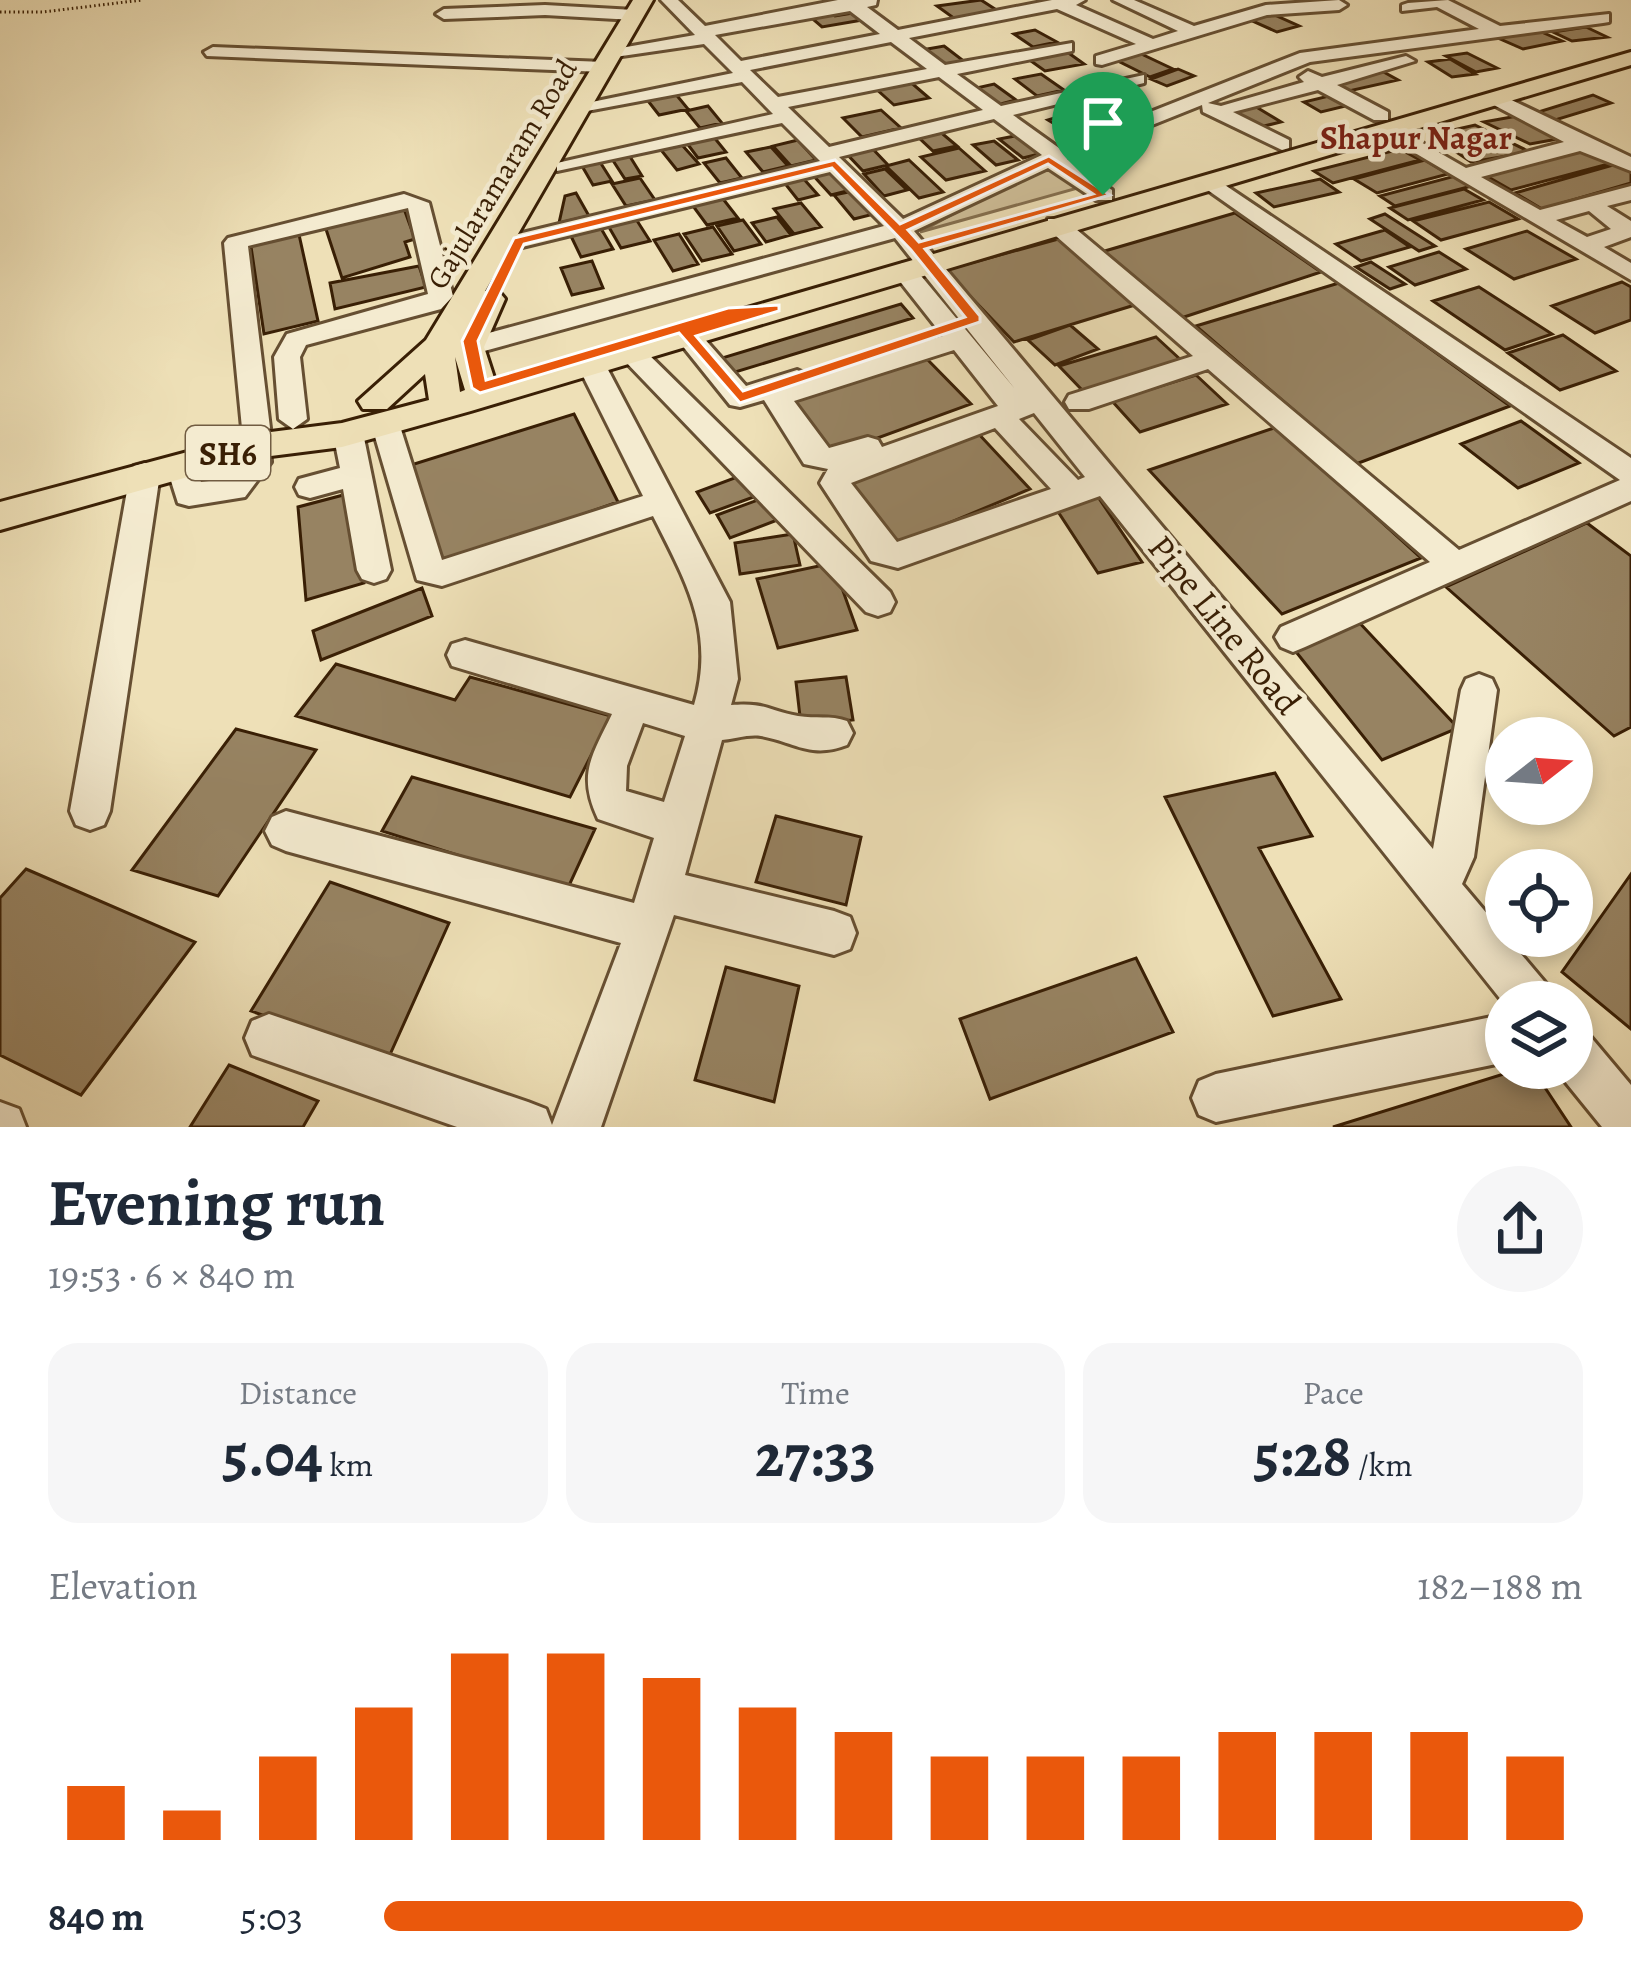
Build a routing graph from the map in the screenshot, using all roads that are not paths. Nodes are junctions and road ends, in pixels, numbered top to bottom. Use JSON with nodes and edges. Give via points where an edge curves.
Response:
{"nodes":[{"id":1,"x":670,"y":0,"type":"edge"},
{"id":2,"x":878,"y":0,"type":"edge"},
{"id":3,"x":986,"y":0,"type":"edge"},
{"id":4,"x":1121,"y":0,"type":"edge"},
{"id":5,"x":1239,"y":0,"type":"edge"},
{"id":6,"x":1566,"y":0,"type":"edge"},
{"id":7,"x":850,"y":2,"type":"edge"},
{"id":8,"x":1068,"y":2,"type":"edge"},
{"id":9,"x":644,"y":5,"type":"edge"},
{"id":10,"x":1272,"y":6,"type":"edge"},
{"id":11,"x":1408,"y":8,"type":"dead end"},
{"id":12,"x":444,"y":14,"type":"dead end"},
{"id":13,"x":1010,"y":14,"type":"junction"},
{"id":14,"x":1351,"y":20,"type":"edge"},
{"id":15,"x":1028,"y":25,"type":"dead end"},
{"id":16,"x":1619,"y":25,"type":"edge"},
{"id":17,"x":1496,"y":32,"type":"junction"},
{"id":18,"x":1196,"y":33,"type":"junction"},
{"id":19,"x":706,"y":35,"type":"junction"},
{"id":20,"x":895,"y":36,"type":"junction"},
{"id":21,"x":1047,"y":36,"type":"dead end"},
{"id":22,"x":368,"y":40,"type":"dead end"},
{"id":23,"x":1153,"y":45,"type":"junction"},
{"id":24,"x":1066,"y":47,"type":"junction"},
{"id":25,"x":213,"y":52,"type":"dead end"},
{"id":26,"x":356,"y":57,"type":"junction"},
{"id":27,"x":1423,"y":57,"type":"dead end"},
{"id":28,"x":1631,"y":58,"type":"edge"},
{"id":29,"x":612,"y":60,"type":"junction"},
{"id":30,"x":1102,"y":60,"type":"junction"},
{"id":31,"x":1286,"y":64,"type":"junction"},
{"id":32,"x":741,"y":71,"type":"junction"},
{"id":33,"x":941,"y":71,"type":"junction"},
{"id":34,"x":1137,"y":79,"type":"junction"},
{"id":35,"x":1318,"y":82,"type":"junction"},
{"id":36,"x":1499,"y":100,"type":"junction"},
{"id":37,"x":1458,"y":103,"type":"junction"},
{"id":38,"x":1200,"y":106,"type":"junction"},
{"id":39,"x":594,"y":107,"type":"junction"},
{"id":40,"x":779,"y":110,"type":"junction"},
{"id":41,"x":996,"y":112,"type":"junction"},
{"id":42,"x":1383,"y":123,"type":"junction"},
{"id":43,"x":1282,"y":144,"type":"junction"},
{"id":44,"x":1582,"y":144,"type":"junction"},
{"id":45,"x":1053,"y":158,"type":"junction"},
{"id":46,"x":830,"y":159,"type":"junction"},
{"id":47,"x":1631,"y":165,"type":"edge"},
{"id":48,"x":564,"y":167,"type":"junction"},
{"id":49,"x":1467,"y":174,"type":"junction"},
{"id":50,"x":1210,"y":181,"type":"junction"},
{"id":51,"x":1631,"y":193,"type":"edge"},
{"id":52,"x":1103,"y":195,"type":"junction"},
{"id":53,"x":1600,"y":212,"type":"dead end"},
{"id":54,"x":1538,"y":218,"type":"junction"},
{"id":55,"x":1056,"y":224,"type":"junction"},
{"id":56,"x":518,"y":241,"type":"junction"},
{"id":57,"x":1586,"y":246,"type":"junction"},
{"id":58,"x":912,"y":252,"type":"junction"},
{"id":59,"x":1631,"y":273,"type":"edge"},
{"id":60,"x":774,"y":308,"type":"junction"},
{"id":61,"x":962,"y":328,"type":"junction"},
{"id":62,"x":686,"y":334,"type":"junction"},
{"id":63,"x":631,"y":352,"type":"junction"},
{"id":64,"x":1214,"y":358,"type":"junction"},
{"id":65,"x":466,"y":364,"type":"junction"},
{"id":66,"x":591,"y":364,"type":"junction"},
{"id":67,"x":442,"y":392,"type":"junction"},
{"id":68,"x":1021,"y":402,"type":"junction"},
{"id":69,"x":1079,"y":402,"type":"dead end"},
{"id":70,"x":380,"y":412,"type":"junction"},
{"id":71,"x":592,"y":412,"type":"dead end"},
{"id":72,"x":348,"y":433,"type":"junction"},
{"id":73,"x":269,"y":434,"type":"junction"},
{"id":74,"x":631,"y":465,"type":"junction"},
{"id":75,"x":1631,"y":472,"type":"edge"},
{"id":76,"x":145,"y":474,"type":"junction"},
{"id":77,"x":355,"y":475,"type":"junction"},
{"id":78,"x":1108,"y":481,"type":"junction"},
{"id":79,"x":310,"y":487,"type":"dead end"},
{"id":80,"x":1631,"y":488,"type":"edge"},
{"id":81,"x":1072,"y":493,"type":"junction"},
{"id":82,"x":0,"y":499,"type":"edge"},
{"id":83,"x":651,"y":504,"type":"junction"},
{"id":84,"x":0,"y":515,"type":"edge"},
{"id":85,"x":1455,"y":565,"type":"junction"},
{"id":86,"x":374,"y":570,"type":"dead end"},
{"id":87,"x":878,"y":602,"type":"dead end"},
{"id":88,"x":1293,"y":637,"type":"dead end"},
{"id":89,"x":465,"y":655,"type":"dead end"},
{"id":90,"x":1479,"y":690,"type":"dead end"},
{"id":91,"x":704,"y":725,"type":"junction"},
{"id":92,"x":625,"y":726,"type":"dead end"},
{"id":93,"x":834,"y":733,"type":"dead end"},
{"id":94,"x":90,"y":811,"type":"dead end"},
{"id":95,"x":676,"y":825,"type":"junction"},
{"id":96,"x":286,"y":831,"type":"dead end"},
{"id":97,"x":1439,"y":887,"type":"junction"},
{"id":98,"x":653,"y":910,"type":"junction"},
{"id":99,"x":834,"y":933,"type":"dead end"},
{"id":100,"x":1515,"y":981,"type":"edge"},
{"id":101,"x":268,"y":1038,"type":"dead end"},
{"id":102,"x":1485,"y":1042,"type":"edge"},
{"id":103,"x":1593,"y":1078,"type":"edge"},
{"id":104,"x":1216,"y":1098,"type":"dead end"},
{"id":105,"x":1631,"y":1124,"type":"edge"},
{"id":106,"x":528,"y":1127,"type":"edge"},
{"id":107,"x":576,"y":1127,"type":"edge"}],
"edges":[{"from":1,"to":19,"type":"street","name":"Pipe Line Road"},
{"from":2,"to":7,"type":"street"},
{"from":3,"to":13,"type":"street"},
{"from":4,"to":18,"type":"street"},
{"from":5,"to":10,"type":"street"},
{"from":6,"to":16,"type":"street"},
{"from":7,"to":19,"type":"street"},
{"from":7,"to":20,"type":"street"},
{"from":8,"to":13,"type":"street"},
{"from":8,"to":23,"type":"street"},
{"from":9,"to":12,"type":"street"},
{"from":9,"to":29,"type":"main road","name":"Gajularamaram Road"},
{"from":10,"to":14,"type":"street"},
{"from":10,"to":18,"type":"street"},
{"from":11,"to":17,"type":"street","via":[[1439,2]]},
{"from":13,"to":15,"type":"street"},
{"from":13,"to":20,"type":"street"},
{"from":14,"to":17,"type":"street"},
{"from":14,"to":31,"type":"street","via":[[1337,43]]},
{"from":16,"to":17,"type":"street"},
{"from":16,"to":37,"type":"main road","number":"SH6"},
{"from":18,"to":23,"type":"street"},
{"from":19,"to":29,"type":"street"},
{"from":19,"to":32,"type":"street","name":"Pipe Line Road"},
{"from":20,"to":32,"type":"street"},
{"from":20,"to":33,"type":"street"},
{"from":21,"to":24,"type":"street"},
{"from":22,"to":26,"type":"street"},
{"from":23,"to":30,"type":"street"},
{"from":24,"to":30,"type":"street"},
{"from":24,"to":33,"type":"street"},
{"from":25,"to":26,"type":"street"},
{"from":26,"to":29,"type":"street"},
{"from":27,"to":35,"type":"street"},
{"from":28,"to":36,"type":"main road","number":"SH6"},
{"from":29,"to":39,"type":"main road","name":"Gajularamaram Road"},
{"from":29,"to":65,"type":"main road","name":"Gajularamaram Road"},
{"from":30,"to":34,"type":"street"},
{"from":31,"to":35,"type":"street"},
{"from":31,"to":38,"type":"street"},
{"from":32,"to":39,"type":"street"},
{"from":32,"to":40,"type":"street","name":"Pipe Line Road"},
{"from":33,"to":40,"type":"street"},
{"from":33,"to":41,"type":"street"},
{"from":34,"to":38,"type":"street"},
{"from":34,"to":41,"type":"street"},
{"from":35,"to":38,"type":"street"},
{"from":35,"to":42,"type":"street"},
{"from":36,"to":37,"type":"main road","number":"SH6"},
{"from":36,"to":44,"type":"street"},
{"from":37,"to":42,"type":"main road","number":"SH6"},
{"from":38,"to":43,"type":"street"},
{"from":38,"to":45,"type":"street"},
{"from":39,"to":48,"type":"main road","name":"Gajularamaram Road"},
{"from":40,"to":46,"type":"street","name":"Pipe Line Road"},
{"from":40,"to":48,"type":"street"},
{"from":41,"to":45,"type":"street"},
{"from":41,"to":46,"type":"street"},
{"from":42,"to":43,"type":"main road","number":"SH6"},
{"from":42,"to":49,"type":"street"},
{"from":42,"to":50,"type":"main road","number":"SH6"},
{"from":43,"to":52,"type":"main road","number":"SH6"},
{"from":44,"to":47,"type":"street"},
{"from":44,"to":49,"type":"street"},
{"from":45,"to":52,"type":"street"},
{"from":45,"to":58,"type":"street"},
{"from":46,"to":56,"type":"street"},
{"from":46,"to":58,"type":"street","name":"Pipe Line Road"},
{"from":48,"to":56,"type":"main road","name":"Gajularamaram Road"},
{"from":49,"to":54,"type":"street"},
{"from":50,"to":55,"type":"main road","number":"SH6"},
{"from":50,"to":75,"type":"street"},
{"from":51,"to":54,"type":"street"},
{"from":52,"to":58,"type":"main road","number":"SH6"},
{"from":53,"to":57,"type":"street","via":[[1629,230]]},
{"from":54,"to":57,"type":"street"},
{"from":55,"to":58,"type":"main road","number":"SH6"},
{"from":55,"to":64,"type":"street"},
{"from":56,"to":65,"type":"main road","name":"Gajularamaram Road"},
{"from":57,"to":59,"type":"street"},
{"from":58,"to":60,"type":"main road","number":"SH6"},
{"from":58,"to":61,"type":"street","name":"Pipe Line Road"},
{"from":58,"to":65,"type":"main road","number":"SH6"},
{"from":60,"to":62,"type":"main road","number":"SH6"},
{"from":60,"to":65,"type":"main road"},
{"from":61,"to":62,"type":"street","via":[[740,398]]},
{"from":61,"to":68,"type":"street","name":"Pipe Line Road"},
{"from":61,"to":68,"type":"street","via":[[791,390],[778,404],[820,459]]},
{"from":62,"to":63,"type":"main road","number":"SH6"},
{"from":63,"to":66,"type":"main road","number":"SH6"},
{"from":63,"to":87,"type":"street"},
{"from":64,"to":69,"type":"street"},
{"from":64,"to":85,"type":"street"},
{"from":65,"to":67,"type":"main road","number":"SH6"},
{"from":65,"to":70,"type":"main road"},
{"from":66,"to":70,"type":"main road","number":"SH6"},
{"from":66,"to":74,"type":"street"},
{"from":67,"to":70,"type":"main road","number":"SH6"},
{"from":67,"to":73,"type":"main road"},
{"from":68,"to":78,"type":"street","name":"Pipe Line Road"},
{"from":68,"to":81,"type":"street"},
{"from":68,"to":81,"type":"street","via":[[835,483],[883,553],[898,555]]},
{"from":70,"to":72,"type":"main road","number":"SH6"},
{"from":70,"to":73,"type":"main road","number":"SH6"},
{"from":70,"to":83,"type":"street","via":[[429,571]]},
{"from":71,"to":74,"type":"street"},
{"from":72,"to":73,"type":"main road","number":"SH6"},
{"from":72,"to":77,"type":"street"},
{"from":73,"to":73,"type":"street","via":[[296,340],[441,296],[418,203],[236,243]]},
{"from":73,"to":76,"type":"main road","number":"SH6"},
{"from":73,"to":82,"type":"main road","number":"SH6"},
{"from":74,"to":83,"type":"street"},
{"from":76,"to":84,"type":"main road","number":"SH6"},
{"from":76,"to":94,"type":"street"},
{"from":77,"to":79,"type":"street"},
{"from":77,"to":86,"type":"street"},
{"from":78,"to":81,"type":"street"},
{"from":78,"to":97,"type":"street","name":"Pipe Line Road"},
{"from":80,"to":85,"type":"street"},
{"from":83,"to":91,"type":"street","via":[[713,602],[720,679]]},
{"from":85,"to":88,"type":"street"},
{"from":89,"to":91,"type":"street"},
{"from":90,"to":97,"type":"street","via":[[1453,857]]},
{"from":91,"to":93,"type":"street","via":[[760,719],[797,734]]},
{"from":91,"to":95,"type":"street"},
{"from":92,"to":95,"type":"street","via":[[603,792],[612,806]]},
{"from":95,"to":98,"type":"street"},
{"from":96,"to":98,"type":"street"},
{"from":97,"to":100,"type":"street","name":"Pipe Line Road"},
{"from":98,"to":99,"type":"street"},
{"from":98,"to":107,"type":"street"},
{"from":101,"to":106,"type":"street"},
{"from":102,"to":104,"type":"street"},
{"from":103,"to":105,"type":"street"}]}
